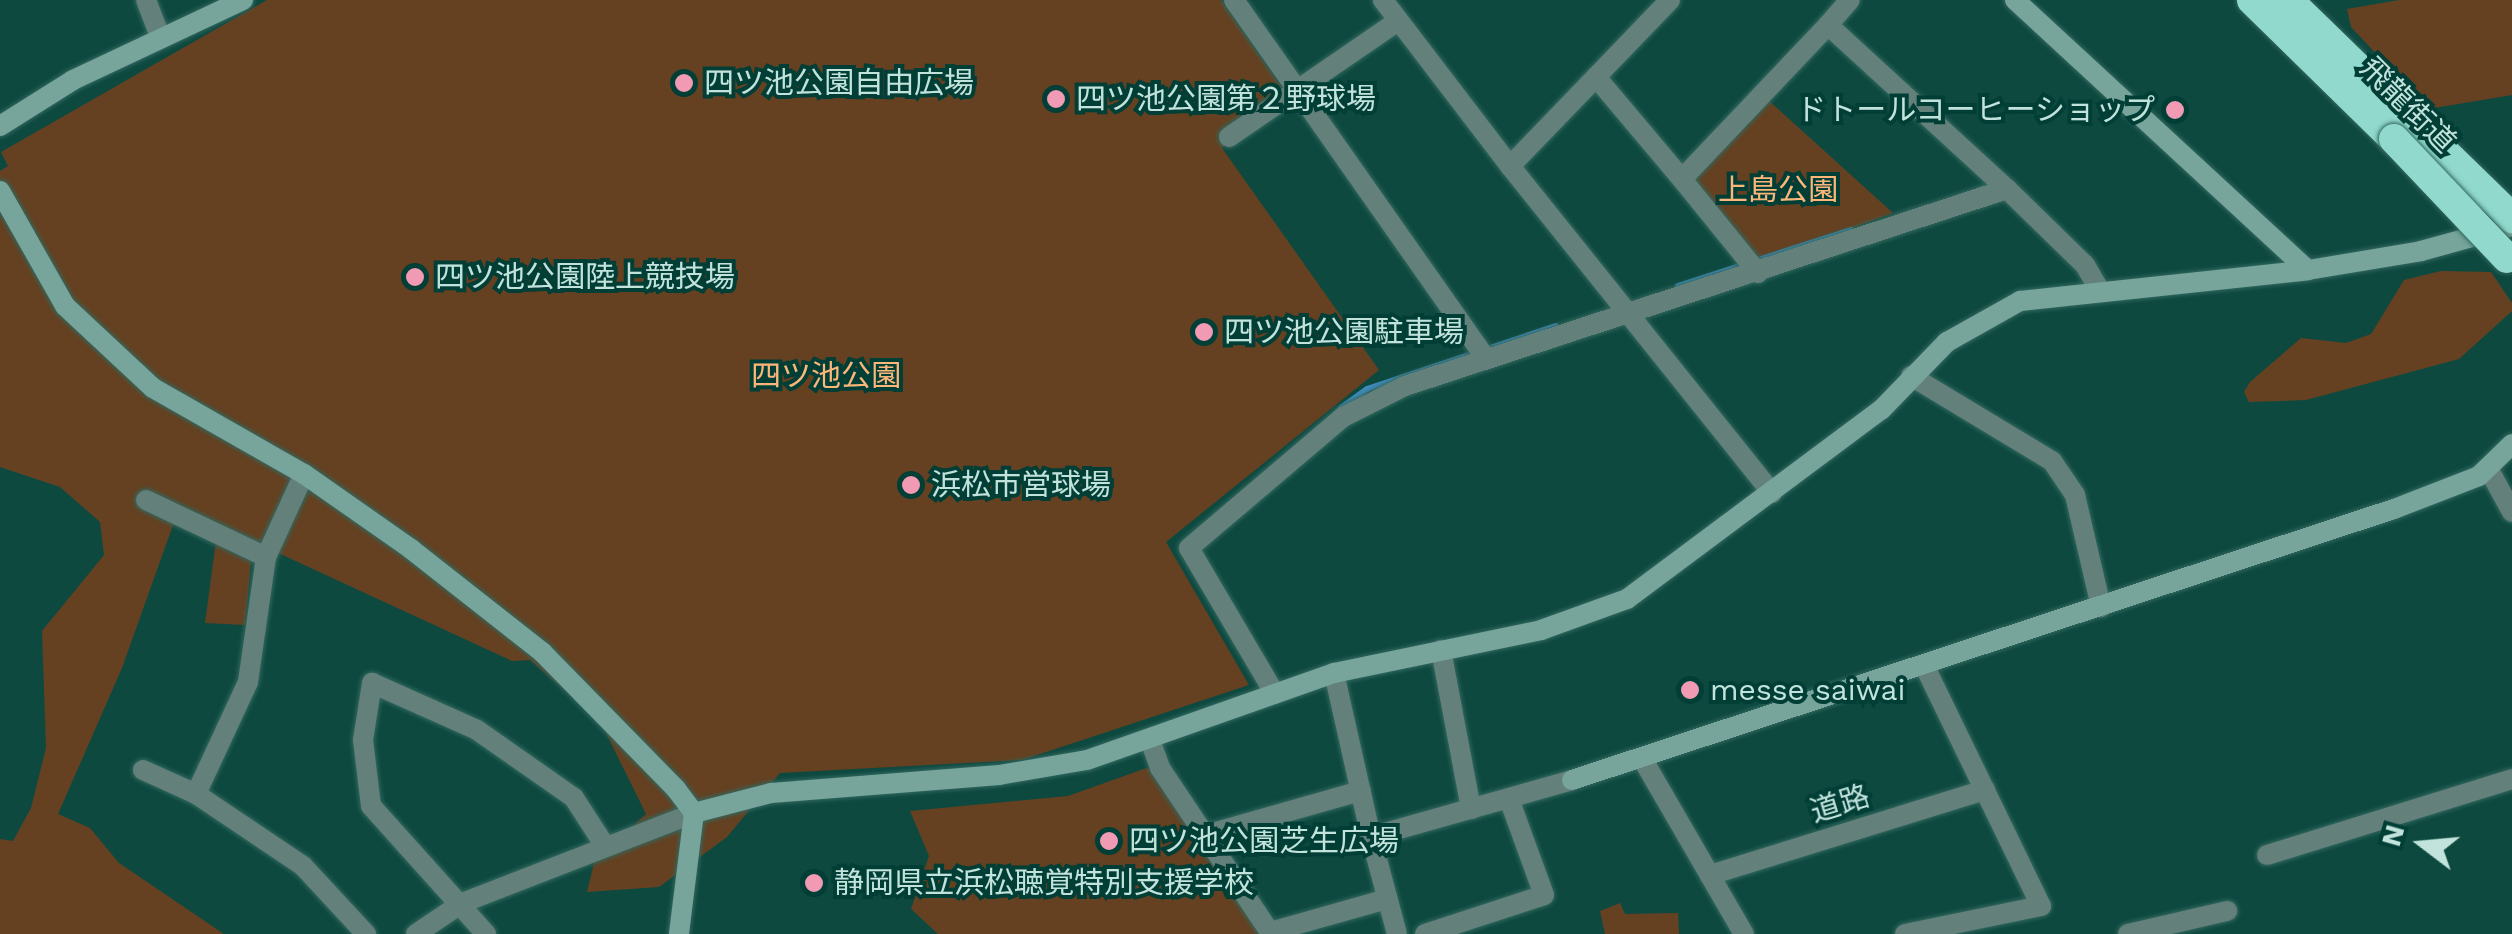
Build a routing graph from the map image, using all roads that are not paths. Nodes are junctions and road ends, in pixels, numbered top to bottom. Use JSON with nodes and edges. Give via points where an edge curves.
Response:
{"nodes":[{"id":1,"x":146,"y":0,"type":"edge"},
{"id":2,"x":243,"y":0,"type":"edge"},
{"id":3,"x":1234,"y":0,"type":"edge"},
{"id":4,"x":1383,"y":0,"type":"edge"},
{"id":5,"x":1670,"y":0,"type":"edge"},
{"id":6,"x":1850,"y":0,"type":"edge"},
{"id":7,"x":2015,"y":0,"type":"edge"},
{"id":8,"x":2252,"y":0,"type":"edge"},
{"id":9,"x":2288,"y":0,"type":"edge"},
{"id":10,"x":1398,"y":21,"type":"junction"},
{"id":11,"x":1828,"y":25,"type":"junction"},
{"id":12,"x":160,"y":38,"type":"junction"},
{"id":13,"x":1596,"y":77,"type":"junction"},
{"id":14,"x":1295,"y":89,"type":"junction"},
{"id":15,"x":0,"y":126,"type":"edge"},
{"id":16,"x":2403,"y":129,"type":"junction"},
{"id":17,"x":1228,"y":137,"type":"dead end"},
{"id":18,"x":1510,"y":166,"type":"junction"},
{"id":19,"x":1682,"y":179,"type":"junction"},
{"id":20,"x":2008,"y":189,"type":"junction"},
{"id":21,"x":0,"y":191,"type":"edge"},
{"id":22,"x":2512,"y":218,"type":"edge"},
{"id":23,"x":2512,"y":226,"type":"edge"},
{"id":24,"x":2510,"y":260,"type":"edge"},
{"id":25,"x":1751,"y":265,"type":"junction"},
{"id":26,"x":2308,"y":270,"type":"junction"},
{"id":27,"x":2098,"y":289,"type":"junction"},
{"id":28,"x":1623,"y":308,"type":"junction"},
{"id":29,"x":1481,"y":352,"type":"junction"},
{"id":30,"x":1911,"y":376,"type":"junction"},
{"id":31,"x":2512,"y":444,"type":"edge"},
{"id":32,"x":2488,"y":468,"type":"junction"},
{"id":33,"x":304,"y":474,"type":"junction"},
{"id":34,"x":1772,"y":493,"type":"junction"},
{"id":35,"x":146,"y":500,"type":"dead end"},
{"id":36,"x":2512,"y":512,"type":"edge"},
{"id":37,"x":266,"y":558,"type":"junction"},
{"id":38,"x":2102,"y":607,"type":"junction"},
{"id":39,"x":1442,"y":650,"type":"junction"},
{"id":40,"x":1925,"y":667,"type":"junction"},
{"id":41,"x":1334,"y":674,"type":"junction"},
{"id":42,"x":1275,"y":694,"type":"junction"},
{"id":43,"x":1150,"y":740,"type":"junction"},
{"id":44,"x":1643,"y":760,"type":"junction"},
{"id":45,"x":144,"y":770,"type":"dead end"},
{"id":46,"x":2512,"y":778,"type":"edge"},
{"id":47,"x":1985,"y":790,"type":"junction"},
{"id":48,"x":1361,"y":792,"type":"junction"},
{"id":49,"x":196,"y":794,"type":"junction"},
{"id":50,"x":1509,"y":799,"type":"junction"},
{"id":51,"x":1471,"y":809,"type":"junction"},
{"id":52,"x":694,"y":813,"type":"junction"},
{"id":53,"x":1206,"y":836,"type":"junction"},
{"id":54,"x":1371,"y":838,"type":"junction"},
{"id":55,"x":605,"y":846,"type":"junction"},
{"id":56,"x":2267,"y":855,"type":"dead end"},
{"id":57,"x":1710,"y":875,"type":"junction"},
{"id":58,"x":1387,"y":899,"type":"junction"},
{"id":59,"x":462,"y":903,"type":"junction"},
{"id":60,"x":2227,"y":911,"type":"dead end"},
{"id":61,"x":1270,"y":933,"type":"edge"},
{"id":62,"x":366,"y":934,"type":"edge"},
{"id":63,"x":416,"y":934,"type":"edge"},
{"id":64,"x":486,"y":934,"type":"edge"},
{"id":65,"x":678,"y":934,"type":"edge"},
{"id":66,"x":1397,"y":934,"type":"edge"},
{"id":67,"x":1426,"y":934,"type":"edge"},
{"id":68,"x":1744,"y":934,"type":"edge"},
{"id":69,"x":1905,"y":934,"type":"edge"},
{"id":70,"x":2128,"y":934,"type":"edge"}],
"edges":[{"from":1,"to":12,"type":"street"},
{"from":2,"to":12,"type":"street"},
{"from":3,"to":14,"type":"street"},
{"from":4,"to":10,"type":"street"},
{"from":5,"to":13,"type":"street"},
{"from":6,"to":11,"type":"street"},
{"from":7,"to":26,"type":"street"},
{"from":8,"to":16,"type":"highway","name":"飛龍街道"},
{"from":9,"to":16,"type":"highway","name":"飛龍街道"},
{"from":10,"to":14,"type":"street"},
{"from":10,"to":18,"type":"street"},
{"from":11,"to":19,"type":"street"},
{"from":11,"to":20,"type":"street"},
{"from":12,"to":15,"type":"street","via":[[73,80]]},
{"from":13,"to":18,"type":"street"},
{"from":13,"to":19,"type":"street"},
{"from":14,"to":17,"type":"street"},
{"from":14,"to":29,"type":"street"},
{"from":16,"to":22,"type":"highway","name":"飛龍街道"},
{"from":16,"to":24,"type":"highway","name":"飛龍街道","bridge":true},
{"from":18,"to":28,"type":"street"},
{"from":19,"to":25,"type":"street"},
{"from":20,"to":25,"type":"street"},
{"from":20,"to":27,"type":"street","via":[[2085,265]]},
{"from":21,"to":33,"type":"street","via":[[77,318],[153,388]]},
{"from":23,"to":26,"type":"street","via":[[2421,251]]},
{"from":25,"to":28,"type":"street"},
{"from":26,"to":27,"type":"street"},
{"from":27,"to":30,"type":"street","via":[[2020,301],[1947,342]]},
{"from":28,"to":29,"type":"street"},
{"from":28,"to":34,"type":"street"},
{"from":29,"to":42,"type":"street","via":[[1342,417],[1188,548]]},
{"from":30,"to":34,"type":"street","via":[[1881,410]]},
{"from":30,"to":38,"type":"street","via":[[2052,461],[2074,495]]},
{"from":31,"to":32,"type":"street"},
{"from":32,"to":36,"type":"street"},
{"from":32,"to":38,"type":"street","via":[[2394,509]]},
{"from":33,"to":37,"type":"street"},
{"from":33,"to":52,"type":"street","via":[[542,652]]},
{"from":34,"to":39,"type":"street","via":[[1627,600],[1541,630]]},
{"from":35,"to":37,"type":"street"},
{"from":37,"to":49,"type":"street","via":[[248,682]]},
{"from":38,"to":40,"type":"street"},
{"from":39,"to":41,"type":"street"},
{"from":39,"to":51,"type":"street"},
{"from":40,"to":44,"type":"street"},
{"from":40,"to":47,"type":"street"},
{"from":41,"to":42,"type":"street"},
{"from":41,"to":48,"type":"street"},
{"from":42,"to":43,"type":"street"},
{"from":43,"to":52,"type":"street","via":[[1087,760],[998,775],[772,793]]},
{"from":43,"to":53,"type":"street","via":[[1160,768]]},
{"from":44,"to":50,"type":"street"},
{"from":44,"to":57,"type":"street"},
{"from":45,"to":49,"type":"street"},
{"from":46,"to":56,"type":"street"},
{"from":47,"to":57,"type":"street","name":"道路"},
{"from":47,"to":69,"type":"street","via":[[2041,906]]},
{"from":48,"to":53,"type":"street"},
{"from":48,"to":54,"type":"street"},
{"from":49,"to":62,"type":"street","via":[[303,866]]},
{"from":50,"to":51,"type":"street"},
{"from":50,"to":67,"type":"street","via":[[1544,895]]},
{"from":51,"to":54,"type":"street"},
{"from":52,"to":55,"type":"street"},
{"from":52,"to":65,"type":"street"},
{"from":53,"to":61,"type":"street"},
{"from":54,"to":58,"type":"street"},
{"from":55,"to":59,"type":"street"},
{"from":55,"to":59,"type":"street","via":[[574,798],[476,730],[372,683],[362,740],[371,806]]},
{"from":57,"to":68,"type":"street"},
{"from":58,"to":61,"type":"street"},
{"from":58,"to":66,"type":"street"},
{"from":59,"to":63,"type":"street"},
{"from":59,"to":64,"type":"street"},
{"from":60,"to":70,"type":"street"}]}
